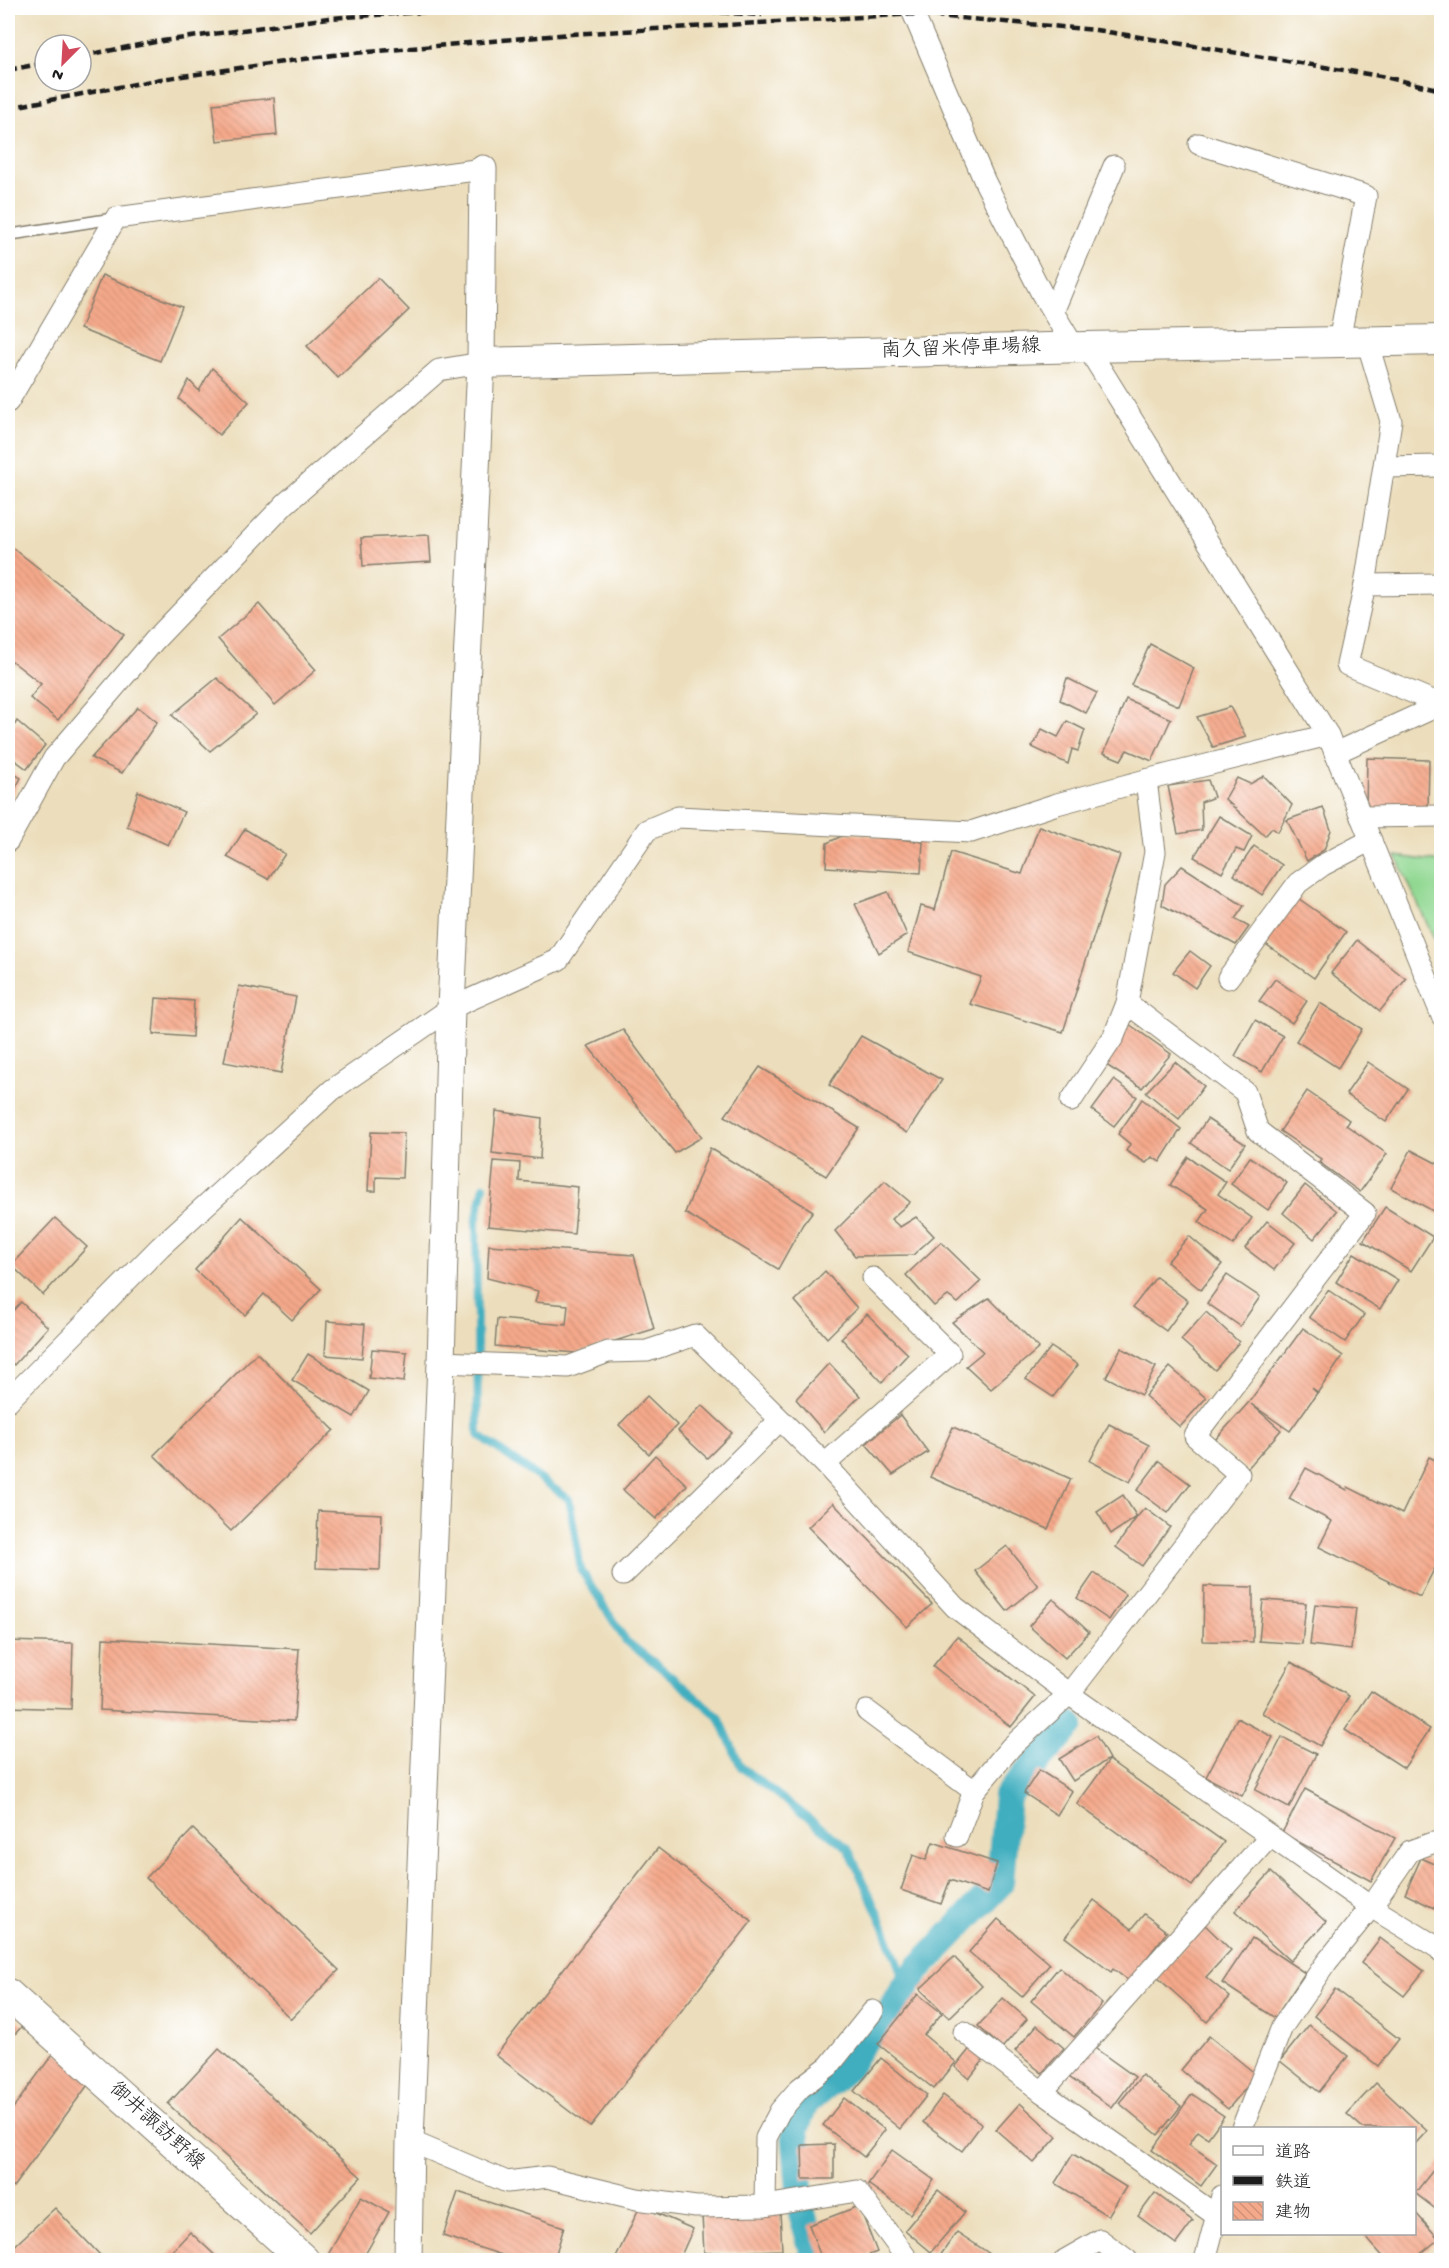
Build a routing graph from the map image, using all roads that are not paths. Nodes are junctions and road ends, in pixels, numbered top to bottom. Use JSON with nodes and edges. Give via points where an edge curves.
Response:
{"nodes":[{"id":1,"x":911,"y":8,"type":"edge"},
{"id":2,"x":1199,"y":144,"type":"dead end"},
{"id":3,"x":1114,"y":166,"type":"dead end"},
{"id":4,"x":483,"y":169,"type":"joint"},
{"id":5,"x":116,"y":218,"type":"junction"},
{"id":6,"x":8,"y":235,"type":"edge"},
{"id":7,"x":1053,"y":312,"type":"junction"},
{"id":8,"x":1442,"y":340,"type":"edge"},
{"id":9,"x":1353,"y":342,"type":"junction"},
{"id":10,"x":1080,"y":347,"type":"junction"},
{"id":11,"x":481,"y":363,"type":"junction"},
{"id":12,"x":8,"y":402,"type":"edge"},
{"id":13,"x":1442,"y":466,"type":"edge"},
{"id":14,"x":1384,"y":467,"type":"junction"},
{"id":15,"x":1442,"y":584,"type":"edge"},
{"id":16,"x":1365,"y":585,"type":"junction"},
{"id":17,"x":1441,"y":704,"type":"edge"},
{"id":18,"x":1332,"y":744,"type":"junction"},
{"id":19,"x":1146,"y":780,"type":"junction"},
{"id":20,"x":1442,"y":816,"type":"edge"},
{"id":21,"x":1361,"y":817,"type":"junction"},
{"id":22,"x":1371,"y":840,"type":"junction"},
{"id":23,"x":8,"y":841,"type":"edge"},
{"id":24,"x":1228,"y":978,"type":"dead end"},
{"id":25,"x":1127,"y":1003,"type":"junction"},
{"id":26,"x":451,"y":1008,"type":"junction"},
{"id":27,"x":1442,"y":1016,"type":"edge"},
{"id":28,"x":1071,"y":1101,"type":"dead end"},
{"id":29,"x":873,"y":1278,"type":"dead end"},
{"id":30,"x":441,"y":1362,"type":"junction"},
{"id":31,"x":8,"y":1401,"type":"edge"},
{"id":32,"x":780,"y":1420,"type":"junction"},
{"id":33,"x":825,"y":1464,"type":"junction"},
{"id":34,"x":623,"y":1575,"type":"dead end"},
{"id":35,"x":1069,"y":1694,"type":"junction"},
{"id":36,"x":867,"y":1711,"type":"dead end"},
{"id":37,"x":974,"y":1791,"type":"junction"},
{"id":38,"x":957,"y":1836,"type":"dead end"},
{"id":39,"x":1270,"y":1836,"type":"junction"},
{"id":40,"x":1442,"y":1843,"type":"edge"},
{"id":41,"x":1371,"y":1907,"type":"junction"},
{"id":42,"x":1442,"y":1953,"type":"edge"},
{"id":43,"x":8,"y":1994,"type":"edge"},
{"id":44,"x":873,"y":2011,"type":"dead end"},
{"id":45,"x":964,"y":2032,"type":"dead end"},
{"id":46,"x":1042,"y":2092,"type":"junction"},
{"id":47,"x":1242,"y":2127,"type":"edge"},
{"id":48,"x":410,"y":2141,"type":"junction"},
{"id":49,"x":765,"y":2206,"type":"junction"},
{"id":50,"x":1220,"y":2206,"type":"edge"},
{"id":51,"x":304,"y":2260,"type":"edge"},
{"id":52,"x":408,"y":2260,"type":"edge"},
{"id":53,"x":908,"y":2260,"type":"edge"},
{"id":54,"x":1065,"y":2260,"type":"edge"},
{"id":55,"x":1127,"y":2260,"type":"edge"},
{"id":56,"x":1204,"y":2260,"type":"edge"}],
"edges":[{"from":1,"to":7,"type":"street","via":[[985,182]]},
{"from":2,"to":9,"type":"street","via":[[1366,196]]},
{"from":3,"to":7,"type":"street"},
{"from":4,"to":5,"type":"street"},
{"from":4,"to":11,"type":"street"},
{"from":5,"to":6,"type":"lane"},
{"from":5,"to":12,"type":"street"},
{"from":7,"to":10,"type":"street"},
{"from":8,"to":9,"type":"main road","name":"南久留米停車場線"},
{"from":9,"to":10,"type":"main road","name":"南久留米停車場線"},
{"from":9,"to":14,"type":"street","via":[[1391,421]]},
{"from":10,"to":11,"type":"main road","name":"南久留米停車場線"},
{"from":10,"to":18,"type":"street"},
{"from":11,"to":23,"type":"street","via":[[439,370],[285,504],[154,641],[54,758]]},
{"from":11,"to":26,"type":"street"},
{"from":13,"to":14,"type":"street"},
{"from":14,"to":16,"type":"street"},
{"from":15,"to":16,"type":"street"},
{"from":16,"to":17,"type":"street","via":[[1347,665]]},
{"from":17,"to":18,"type":"street"},
{"from":18,"to":19,"type":"street"},
{"from":18,"to":21,"type":"street"},
{"from":19,"to":25,"type":"street","via":[[1155,852]]},
{"from":19,"to":26,"type":"street","via":[[971,832],[678,817],[647,830],[558,960]]},
{"from":20,"to":21,"type":"street"},
{"from":21,"to":22,"type":"street"},
{"from":22,"to":24,"type":"street","via":[[1298,883]]},
{"from":22,"to":27,"type":"street"},
{"from":25,"to":28,"type":"street","via":[[1114,1036]]},
{"from":25,"to":35,"type":"street","via":[[1245,1092],[1258,1131],[1365,1213],[1195,1436],[1239,1474]]},
{"from":26,"to":30,"type":"street"},
{"from":26,"to":31,"type":"street","via":[[332,1090],[160,1247]]},
{"from":29,"to":33,"type":"street","via":[[950,1354]]},
{"from":30,"to":32,"type":"street","via":[[568,1367],[608,1352],[647,1351],[695,1335]]},
{"from":30,"to":48,"type":"street"},
{"from":32,"to":33,"type":"street"},
{"from":32,"to":34,"type":"street"},
{"from":33,"to":35,"type":"street","via":[[955,1607]]},
{"from":35,"to":37,"type":"street","via":[[1011,1747]]},
{"from":35,"to":39,"type":"street"},
{"from":36,"to":37,"type":"street"},
{"from":37,"to":38,"type":"street"},
{"from":39,"to":41,"type":"street"},
{"from":39,"to":46,"type":"street"},
{"from":40,"to":41,"type":"street","via":[[1410,1851]]},
{"from":41,"to":42,"type":"street"},
{"from":41,"to":47,"type":"street","via":[[1282,2027]]},
{"from":43,"to":51,"type":"main road","name":"御井諏訪野線"},
{"from":44,"to":49,"type":"street","via":[[829,2066],[800,2088],[780,2111],[766,2138]]},
{"from":45,"to":46,"type":"street"},
{"from":46,"to":50,"type":"street"},
{"from":48,"to":49,"type":"street","via":[[507,2182],[547,2177],[684,2206]]},
{"from":48,"to":52,"type":"street"},
{"from":49,"to":53,"type":"street","via":[[857,2191]]},
{"from":50,"to":56,"type":"street"},
{"from":54,"to":55,"type":"street","via":[[1100,2240]]}]}
